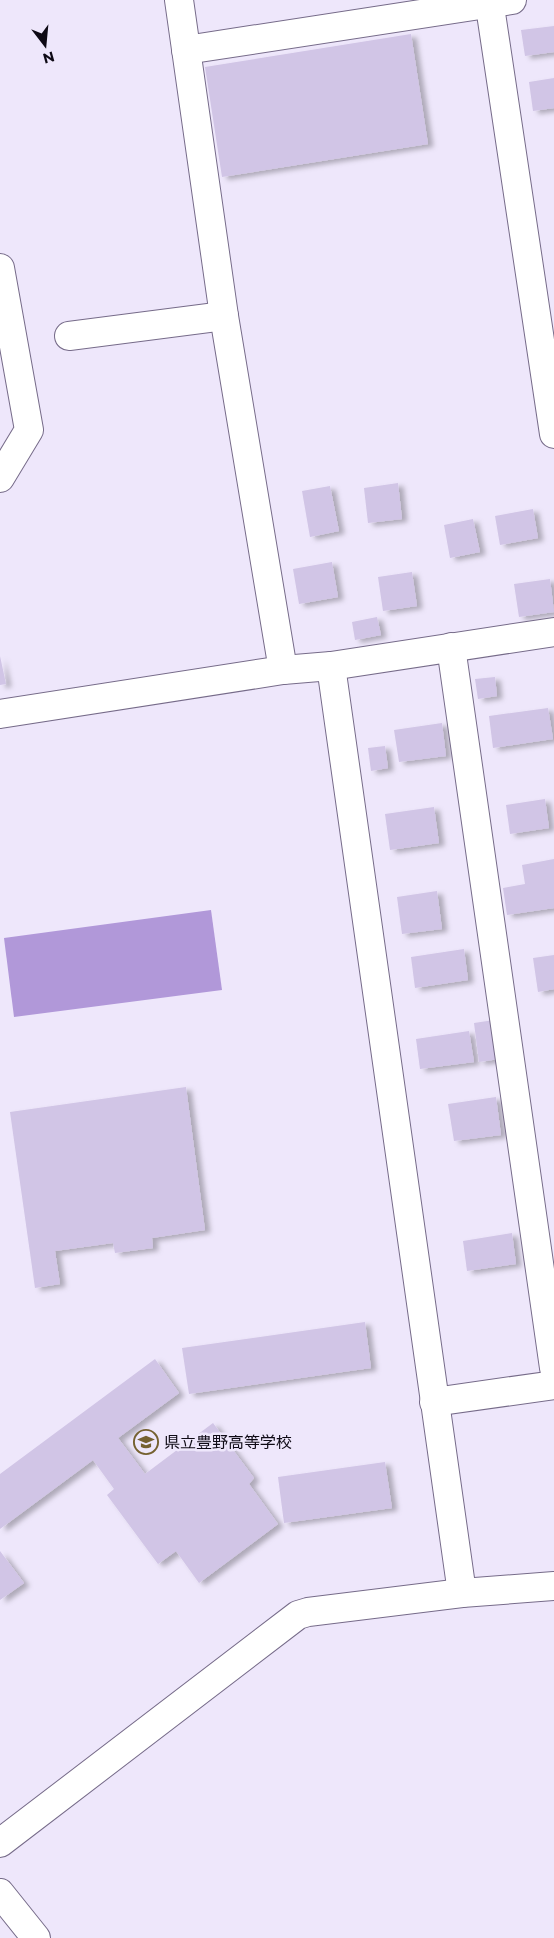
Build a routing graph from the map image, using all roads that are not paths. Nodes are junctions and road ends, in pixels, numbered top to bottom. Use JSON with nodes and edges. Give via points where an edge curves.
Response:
{"nodes":[{"id":1,"x":179,"y":0,"type":"edge"},
{"id":2,"x":497,"y":1,"type":"edge"},
{"id":3,"x":186,"y":50,"type":"junction"},
{"id":4,"x":0,"y":268,"type":"edge"},
{"id":5,"x":224,"y":316,"type":"junction"},
{"id":6,"x":69,"y":336,"type":"dead end"},
{"id":7,"x":7,"y":338,"type":"edge"},
{"id":8,"x":554,"y":434,"type":"edge"},
{"id":9,"x":0,"y":478,"type":"edge"},
{"id":10,"x":554,"y":632,"type":"edge"},
{"id":11,"x":451,"y":647,"type":"junction"},
{"id":12,"x":331,"y":666,"type":"junction"},
{"id":13,"x":283,"y":670,"type":"junction"},
{"id":14,"x":0,"y":714,"type":"edge"},
{"id":15,"x":554,"y":1368,"type":"edge"},
{"id":16,"x":554,"y":1385,"type":"edge"},
{"id":17,"x":434,"y":1402,"type":"junction"},
{"id":18,"x":554,"y":1586,"type":"edge"},
{"id":19,"x":462,"y":1593,"type":"junction"},
{"id":20,"x":0,"y":1843,"type":"edge"},
{"id":21,"x":0,"y":1893,"type":"edge"},
{"id":22,"x":36,"y":1938,"type":"edge"}],
"edges":[{"from":1,"to":3,"type":"street"},
{"from":2,"to":3,"type":"street"},
{"from":2,"to":8,"type":"street"},
{"from":3,"to":5,"type":"street"},
{"from":4,"to":7,"type":"street"},
{"from":5,"to":6,"type":"street"},
{"from":5,"to":13,"type":"street"},
{"from":7,"to":9,"type":"street","via":[[29,430]]},
{"from":10,"to":11,"type":"street"},
{"from":11,"to":12,"type":"street"},
{"from":11,"to":15,"type":"street"},
{"from":12,"to":13,"type":"street"},
{"from":12,"to":17,"type":"street"},
{"from":13,"to":14,"type":"street"},
{"from":16,"to":17,"type":"street"},
{"from":17,"to":19,"type":"street"},
{"from":18,"to":19,"type":"street"},
{"from":19,"to":20,"type":"street","via":[[298,1615]]},
{"from":21,"to":22,"type":"street"}]}
